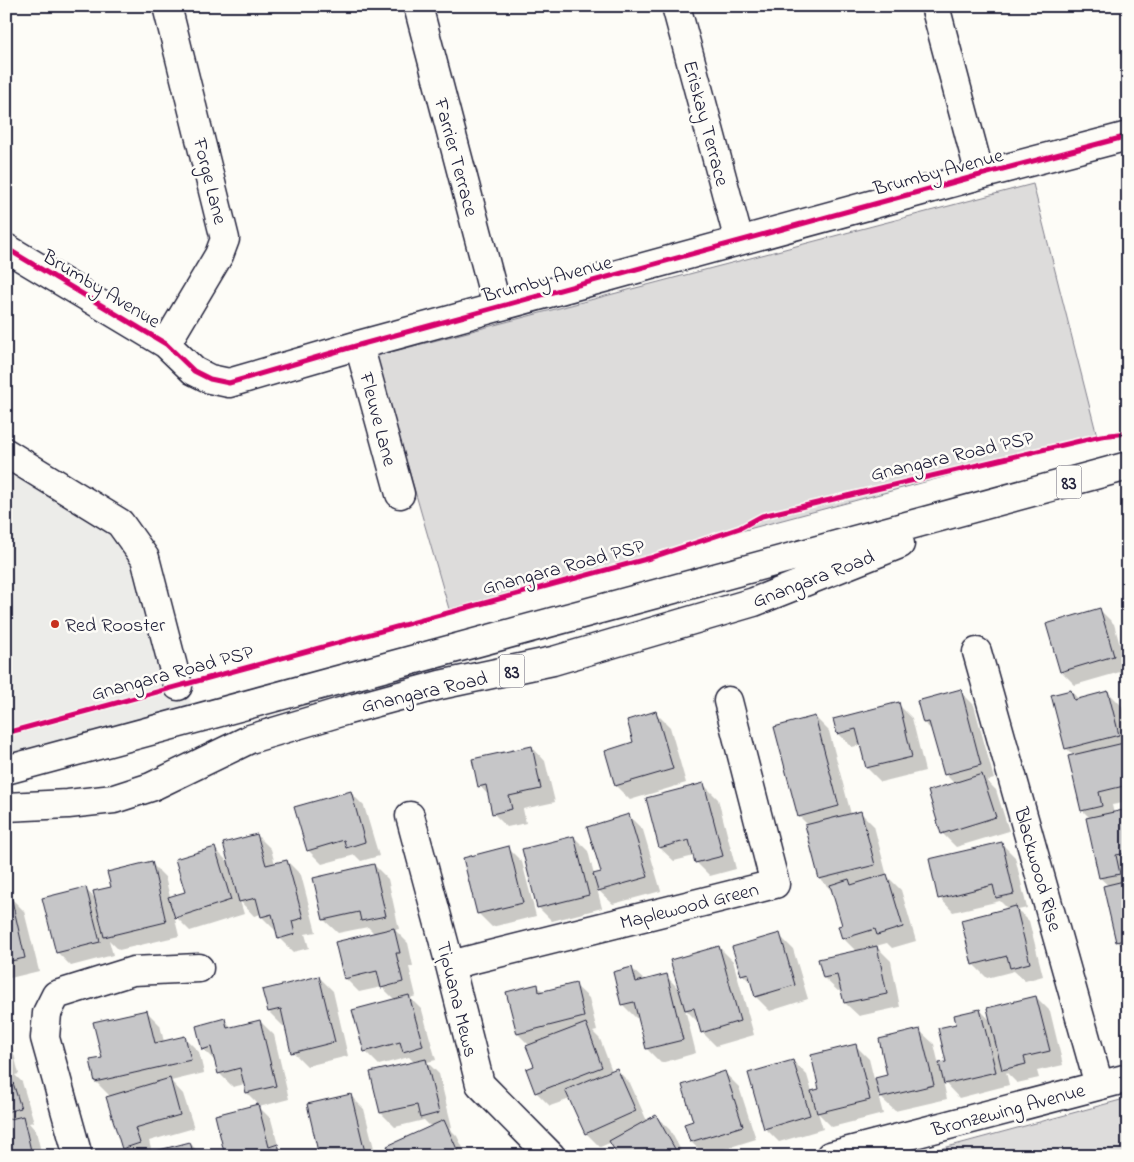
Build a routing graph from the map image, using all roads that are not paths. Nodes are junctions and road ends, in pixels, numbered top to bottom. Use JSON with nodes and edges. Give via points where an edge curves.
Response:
{"nodes":[{"id":1,"x":167,"y":6,"type":"edge"},
{"id":2,"x":418,"y":6,"type":"edge"},
{"id":3,"x":676,"y":6,"type":"edge"},
{"id":4,"x":935,"y":6,"type":"edge"},
{"id":5,"x":1128,"y":136,"type":"edge"},
{"id":6,"x":980,"y":174,"type":"junction"},
{"id":7,"x":739,"y":241,"type":"junction"},
{"id":8,"x":6,"y":248,"type":"edge"},
{"id":9,"x":497,"y":307,"type":"junction"},
{"id":10,"x":166,"y":344,"type":"junction"},
{"id":11,"x":359,"y":345,"type":"junction"},
{"id":12,"x":8,"y":459,"type":"edge"},
{"id":13,"x":1128,"y":466,"type":"edge"},
{"id":14,"x":400,"y":494,"type":"dead end"},
{"id":15,"x":1010,"y":499,"type":"junction"},
{"id":16,"x":977,"y":652,"type":"dead end"},
{"id":17,"x":178,"y":686,"type":"dead end"},
{"id":18,"x":728,"y":701,"type":"dead end"},
{"id":19,"x":6,"y":770,"type":"edge"},
{"id":20,"x":6,"y":807,"type":"edge"},
{"id":21,"x":410,"y":816,"type":"dead end"},
{"id":22,"x":450,"y":965,"type":"junction"},
{"id":23,"x":198,"y":968,"type":"dead end"},
{"id":24,"x":1128,"y":1078,"type":"edge"},
{"id":25,"x":1099,"y":1086,"type":"junction"},
{"id":26,"x":78,"y":1156,"type":"edge"},
{"id":27,"x":551,"y":1156,"type":"edge"},
{"id":28,"x":830,"y":1156,"type":"edge"}],
"edges":[{"from":1,"to":10,"type":"street","name":"Forge Lane","via":[[224,239],[219,255]]},
{"from":2,"to":9,"type":"street","name":"Farrier Terrace"},
{"from":3,"to":7,"type":"street","name":"Eriskay Terrace"},
{"from":4,"to":6,"type":"street"},
{"from":5,"to":6,"type":"street","name":"Brumby Avenue"},
{"from":6,"to":7,"type":"street","name":"Brumby Avenue"},
{"from":7,"to":9,"type":"street","name":"Brumby Avenue"},
{"from":8,"to":10,"type":"street","name":"Brumby Avenue"},
{"from":9,"to":11,"type":"street","name":"Brumby Avenue"},
{"from":10,"to":11,"type":"street","name":"Brumby Avenue","via":[[194,371],[229,383]]},
{"from":11,"to":14,"type":"street","name":"Fleuve Lane"},
{"from":12,"to":17,"type":"street","via":[[120,523],[145,558]]},
{"from":13,"to":15,"type":"street","name":"Gnangara Road","number":"83"},
{"from":15,"to":19,"type":"street","name":"Gnangara Road","number":"83"},
{"from":15,"to":20,"type":"street","name":"Gnangara Road","number":"83","via":[[754,602],[553,661],[440,685],[250,739],[151,787],[114,799]]},
{"from":16,"to":25,"type":"street","name":"Blackwood Rise"},
{"from":18,"to":22,"type":"street","name":"Maplewood Green","via":[[775,884]]},
{"from":21,"to":22,"type":"street","name":"Tipuana Mews"},
{"from":22,"to":27,"type":"street","name":"Tipuana Mews","via":[[480,1084]]},
{"from":23,"to":26,"type":"street","via":[[133,971],[56,995],[47,1013],[45,1038]]},
{"from":24,"to":25,"type":"street","name":"Bronzewing Avenue"},
{"from":25,"to":28,"type":"street","name":"Bronzewing Avenue"}]}
